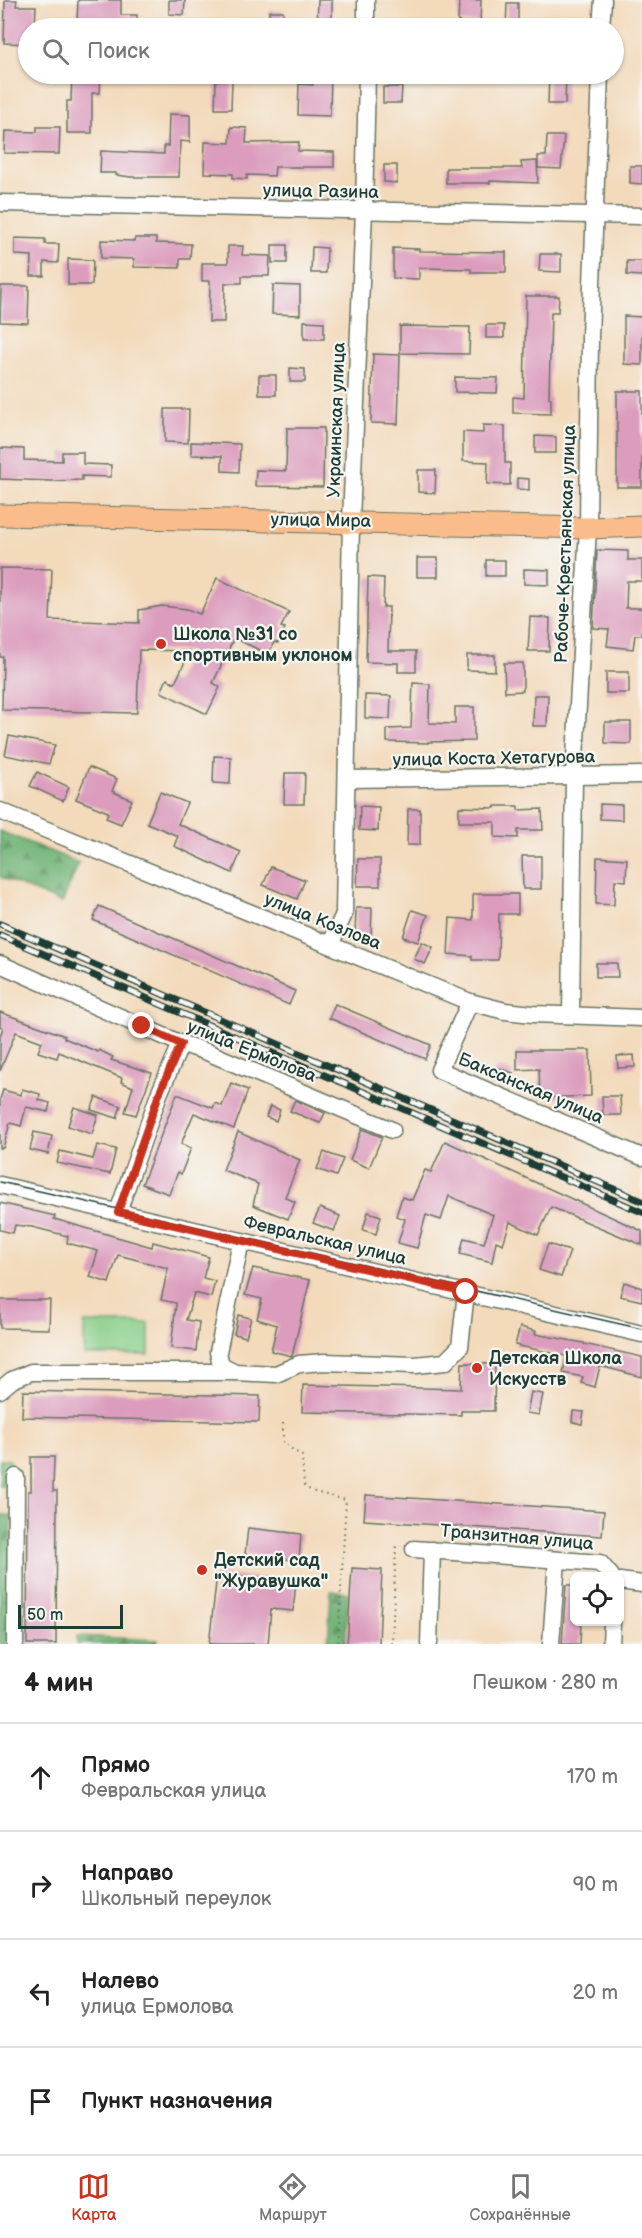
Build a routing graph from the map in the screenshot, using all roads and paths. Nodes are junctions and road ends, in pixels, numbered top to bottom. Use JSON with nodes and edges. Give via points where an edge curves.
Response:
{"nodes":[{"id":1,"x":366,"y":0,"type":"edge"},
{"id":2,"x":603,"y":0,"type":"edge"},
{"id":3,"x":366,"y":18,"type":"edge"},
{"id":4,"x":602,"y":18,"type":"edge"},
{"id":5,"x":367,"y":84,"type":"edge"},
{"id":6,"x":600,"y":84,"type":"edge"},
{"id":7,"x":0,"y":204,"type":"edge"},
{"id":8,"x":364,"y":211,"type":"junction"},
{"id":9,"x":594,"y":216,"type":"junction"},
{"id":10,"x":642,"y":216,"type":"edge"},
{"id":11,"x":0,"y":515,"type":"edge"},
{"id":12,"x":351,"y":521,"type":"junction"},
{"id":13,"x":642,"y":526,"type":"edge"},
{"id":14,"x":588,"y":528,"type":"junction"},
{"id":15,"x":642,"y":775,"type":"edge"},
{"id":16,"x":574,"y":776,"type":"junction"},
{"id":17,"x":347,"y":779,"type":"junction"},
{"id":18,"x":0,"y":811,"type":"edge"},
{"id":19,"x":330,"y":945,"type":"junction"},
{"id":20,"x":0,"y":964,"type":"edge"},
{"id":21,"x":470,"y":1002,"type":"junction"},
{"id":22,"x":571,"y":1015,"type":"junction"},
{"id":23,"x":642,"y":1018,"type":"edge"},
{"id":24,"x":181,"y":1044,"type":"junction"},
{"id":25,"x":392,"y":1130,"type":"dead end"},
{"id":26,"x":642,"y":1157,"type":"edge"},
{"id":27,"x":0,"y":1185,"type":"edge"},
{"id":28,"x":118,"y":1212,"type":"junction"},
{"id":29,"x":241,"y":1241,"type":"junction"},
{"id":30,"x":466,"y":1292,"type":"junction"},
{"id":31,"x":642,"y":1334,"type":"edge"},
{"id":32,"x":235,"y":1372,"type":"junction"},
{"id":33,"x":0,"y":1390,"type":"edge"},
{"id":34,"x":282,"y":1423,"type":"dead end"},
{"id":35,"x":16,"y":1478,"type":"dead end"},
{"id":36,"x":396,"y":1546,"type":"dead end"},
{"id":37,"x":414,"y":1549,"type":"dead end"},
{"id":38,"x":432,"y":1550,"type":"junction"},
{"id":39,"x":557,"y":1560,"type":"junction"},
{"id":40,"x":608,"y":1572,"type":"edge"},
{"id":41,"x":624,"y":1582,"type":"edge"},
{"id":42,"x":642,"y":1584,"type":"edge"},
{"id":43,"x":612,"y":1626,"type":"edge"},
{"id":44,"x":15,"y":1644,"type":"edge"},
{"id":45,"x":338,"y":1644,"type":"edge"},
{"id":46,"x":392,"y":1644,"type":"edge"},
{"id":47,"x":429,"y":1644,"type":"edge"},
{"id":48,"x":551,"y":1644,"type":"edge"},
{"id":49,"x":611,"y":1644,"type":"edge"}],
"edges":[{"from":1,"to":3,"type":"street"},
{"from":2,"to":4,"type":"street"},
{"from":5,"to":8,"type":"street","name":"Украинская улица"},
{"from":6,"to":9,"type":"street","name":"Рабоче-Крестьянская улица"},
{"from":7,"to":8,"type":"street","name":"улица Разина"},
{"from":8,"to":9,"type":"street","name":"улица Разина"},
{"from":8,"to":12,"type":"street","name":"Украинская улица"},
{"from":9,"to":10,"type":"street","name":"улица Разина"},
{"from":9,"to":14,"type":"street","name":"Рабоче-Крестьянская улица"},
{"from":11,"to":12,"type":"main road","name":"улица Мира"},
{"from":12,"to":14,"type":"main road","name":"улица Мира"},
{"from":12,"to":17,"type":"street","name":"Украинская улица"},
{"from":13,"to":14,"type":"main road","name":"улица Мира"},
{"from":14,"to":16,"type":"street","name":"Рабоче-Крестьянская улица"},
{"from":15,"to":16,"type":"street","name":"улица Коста Хетагурова"},
{"from":16,"to":17,"type":"street","name":"улица Коста Хетагурова"},
{"from":16,"to":22,"type":"street","name":"Рабоче-Крестьянская улица"},
{"from":17,"to":19,"type":"street","name":"Украинская улица","via":[[344,914]]},
{"from":18,"to":19,"type":"street","name":"улица Козлова"},
{"from":19,"to":21,"type":"street","name":"улица Козлова"},
{"from":20,"to":24,"type":"street","name":"улица Ермолова"},
{"from":21,"to":22,"type":"street","name":"улица Козлова","via":[[505,1011]]},
{"from":21,"to":26,"type":"street","name":"Баксанская улица","via":[[439,1070]]},
{"from":22,"to":23,"type":"street","name":"улица Козлова"},
{"from":24,"to":25,"type":"street","name":"улица Ермолова"},
{"from":24,"to":28,"type":"street","via":[[159,1094]]},
{"from":27,"to":28,"type":"street","name":"Февральская улица"},
{"from":28,"to":29,"type":"street","name":"Февральская улица"},
{"from":29,"to":30,"type":"street","name":"Февральская улица"},
{"from":29,"to":32,"type":"street","via":[[218,1352],[221,1365]]},
{"from":30,"to":31,"type":"street","name":"Февральская улица"},
{"from":30,"to":32,"type":"street","via":[[460,1347],[445,1362],[324,1362],[299,1364],[276,1374]]},
{"from":32,"to":33,"type":"street","via":[[31,1372]]},
{"from":34,"to":45,"type":"path","via":[[283,1443],[302,1456],[304,1485],[311,1491],[346,1500]]},
{"from":35,"to":44,"type":"street"},
{"from":36,"to":46,"type":"path"},
{"from":37,"to":38,"type":"street","name":"Транзитная улица"},
{"from":38,"to":39,"type":"street","name":"Транзитная улица"},
{"from":38,"to":47,"type":"street"},
{"from":39,"to":40,"type":"street","name":"Транзитная улица","via":[[600,1563]]},
{"from":39,"to":48,"type":"street"},
{"from":41,"to":42,"type":"street"},
{"from":43,"to":49,"type":"street"}]}
